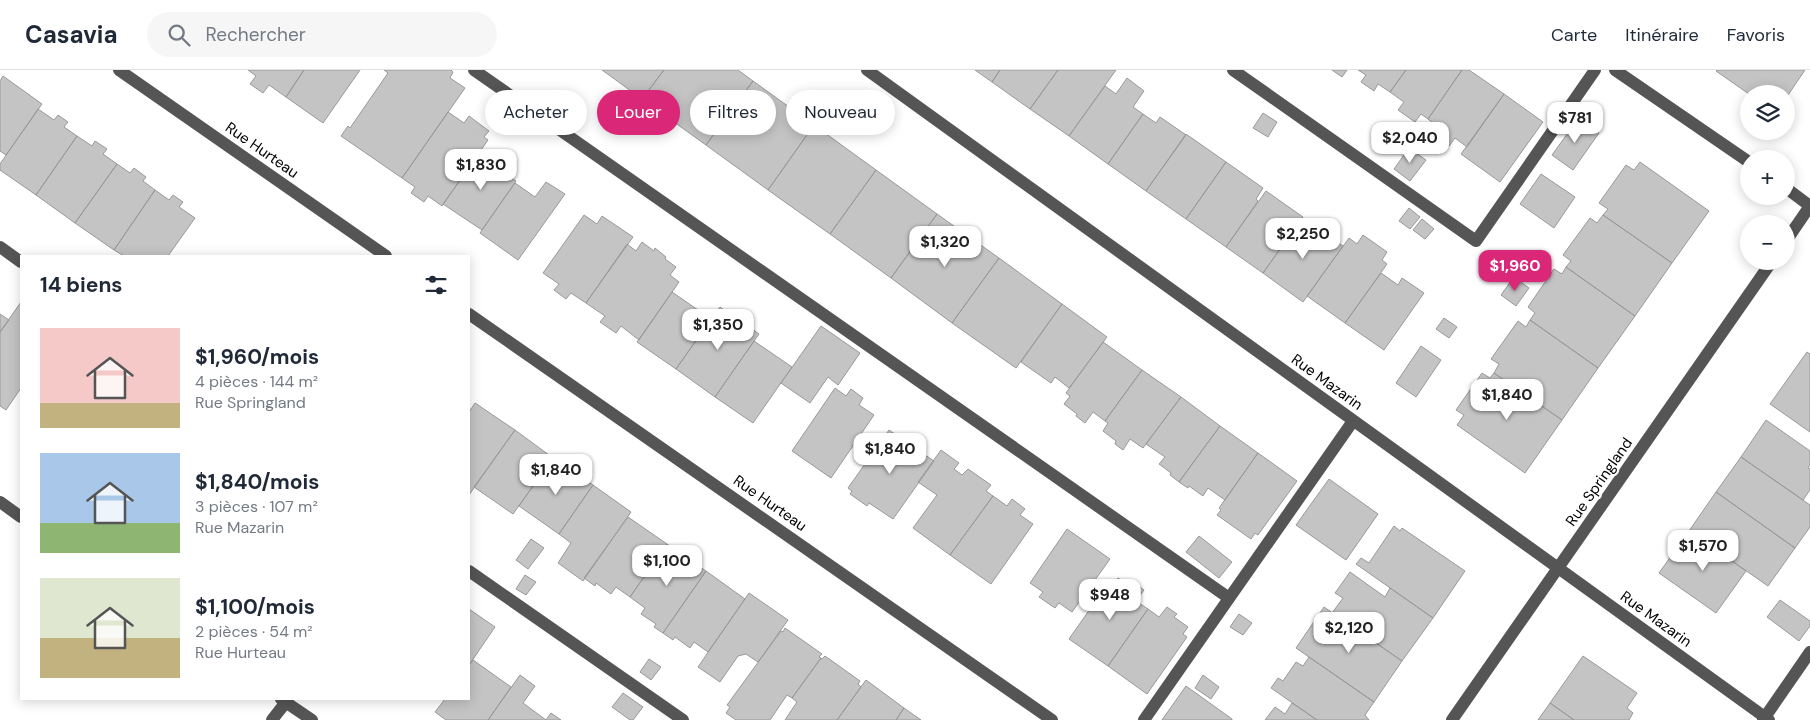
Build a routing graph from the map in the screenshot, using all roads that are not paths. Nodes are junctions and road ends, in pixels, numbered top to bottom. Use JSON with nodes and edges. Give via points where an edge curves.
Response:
{"nodes":[{"id":1,"x":119,"y":70,"type":"edge"},
{"id":2,"x":474,"y":70,"type":"edge"},
{"id":3,"x":866,"y":70,"type":"edge"},
{"id":4,"x":1233,"y":70,"type":"edge"},
{"id":5,"x":1595,"y":70,"type":"edge"},
{"id":6,"x":1615,"y":70,"type":"edge"},
{"id":7,"x":1740,"y":156,"type":"edge"},
{"id":8,"x":1795,"y":195,"type":"edge"},
{"id":9,"x":1810,"y":206,"type":"edge"},
{"id":10,"x":1795,"y":228,"type":"edge"},
{"id":11,"x":0,"y":247,"type":"edge"},
{"id":12,"x":385,"y":255,"type":"edge"},
{"id":13,"x":20,"y":261,"type":"edge"},
{"id":14,"x":1766,"y":270,"type":"edge"},
{"id":15,"x":470,"y":315,"type":"edge"},
{"id":16,"x":1353,"y":421,"type":"junction"},
{"id":17,"x":0,"y":502,"type":"edge"},
{"id":18,"x":20,"y":516,"type":"edge"},
{"id":19,"x":1558,"y":568,"type":"junction"},
{"id":20,"x":470,"y":572,"type":"edge"},
{"id":21,"x":1229,"y":598,"type":"junction"},
{"id":22,"x":1810,"y":652,"type":"edge"},
{"id":23,"x":284,"y":700,"type":"edge"},
{"id":24,"x":1766,"y":719,"type":"edge"},
{"id":25,"x":272,"y":720,"type":"edge"},
{"id":26,"x":312,"y":720,"type":"edge"},
{"id":27,"x":683,"y":720,"type":"edge"},
{"id":28,"x":1052,"y":720,"type":"edge"},
{"id":29,"x":1144,"y":720,"type":"edge"},
{"id":30,"x":1452,"y":720,"type":"edge"}],
"edges":[{"from":1,"to":12,"type":"street","name":"Rue Hurteau"},
{"from":2,"to":21,"type":"street"},
{"from":3,"to":16,"type":"street","name":"Rue Mazarin"},
{"from":4,"to":5,"type":"street","via":[[1476,241]]},
{"from":6,"to":7,"type":"street"},
{"from":8,"to":9,"type":"street"},
{"from":9,"to":10,"type":"street"},
{"from":11,"to":13,"type":"street"},
{"from":14,"to":19,"type":"street","name":"Rue Springland"},
{"from":15,"to":28,"type":"street","name":"Rue Hurteau"},
{"from":16,"to":19,"type":"street","name":"Rue Mazarin"},
{"from":16,"to":21,"type":"street"},
{"from":17,"to":18,"type":"street"},
{"from":19,"to":24,"type":"street","name":"Rue Mazarin"},
{"from":19,"to":30,"type":"street","name":"Rue Springland"},
{"from":20,"to":27,"type":"street"},
{"from":21,"to":29,"type":"street"},
{"from":22,"to":24,"type":"street"},
{"from":23,"to":25,"type":"street"},
{"from":23,"to":26,"type":"street"}]}
